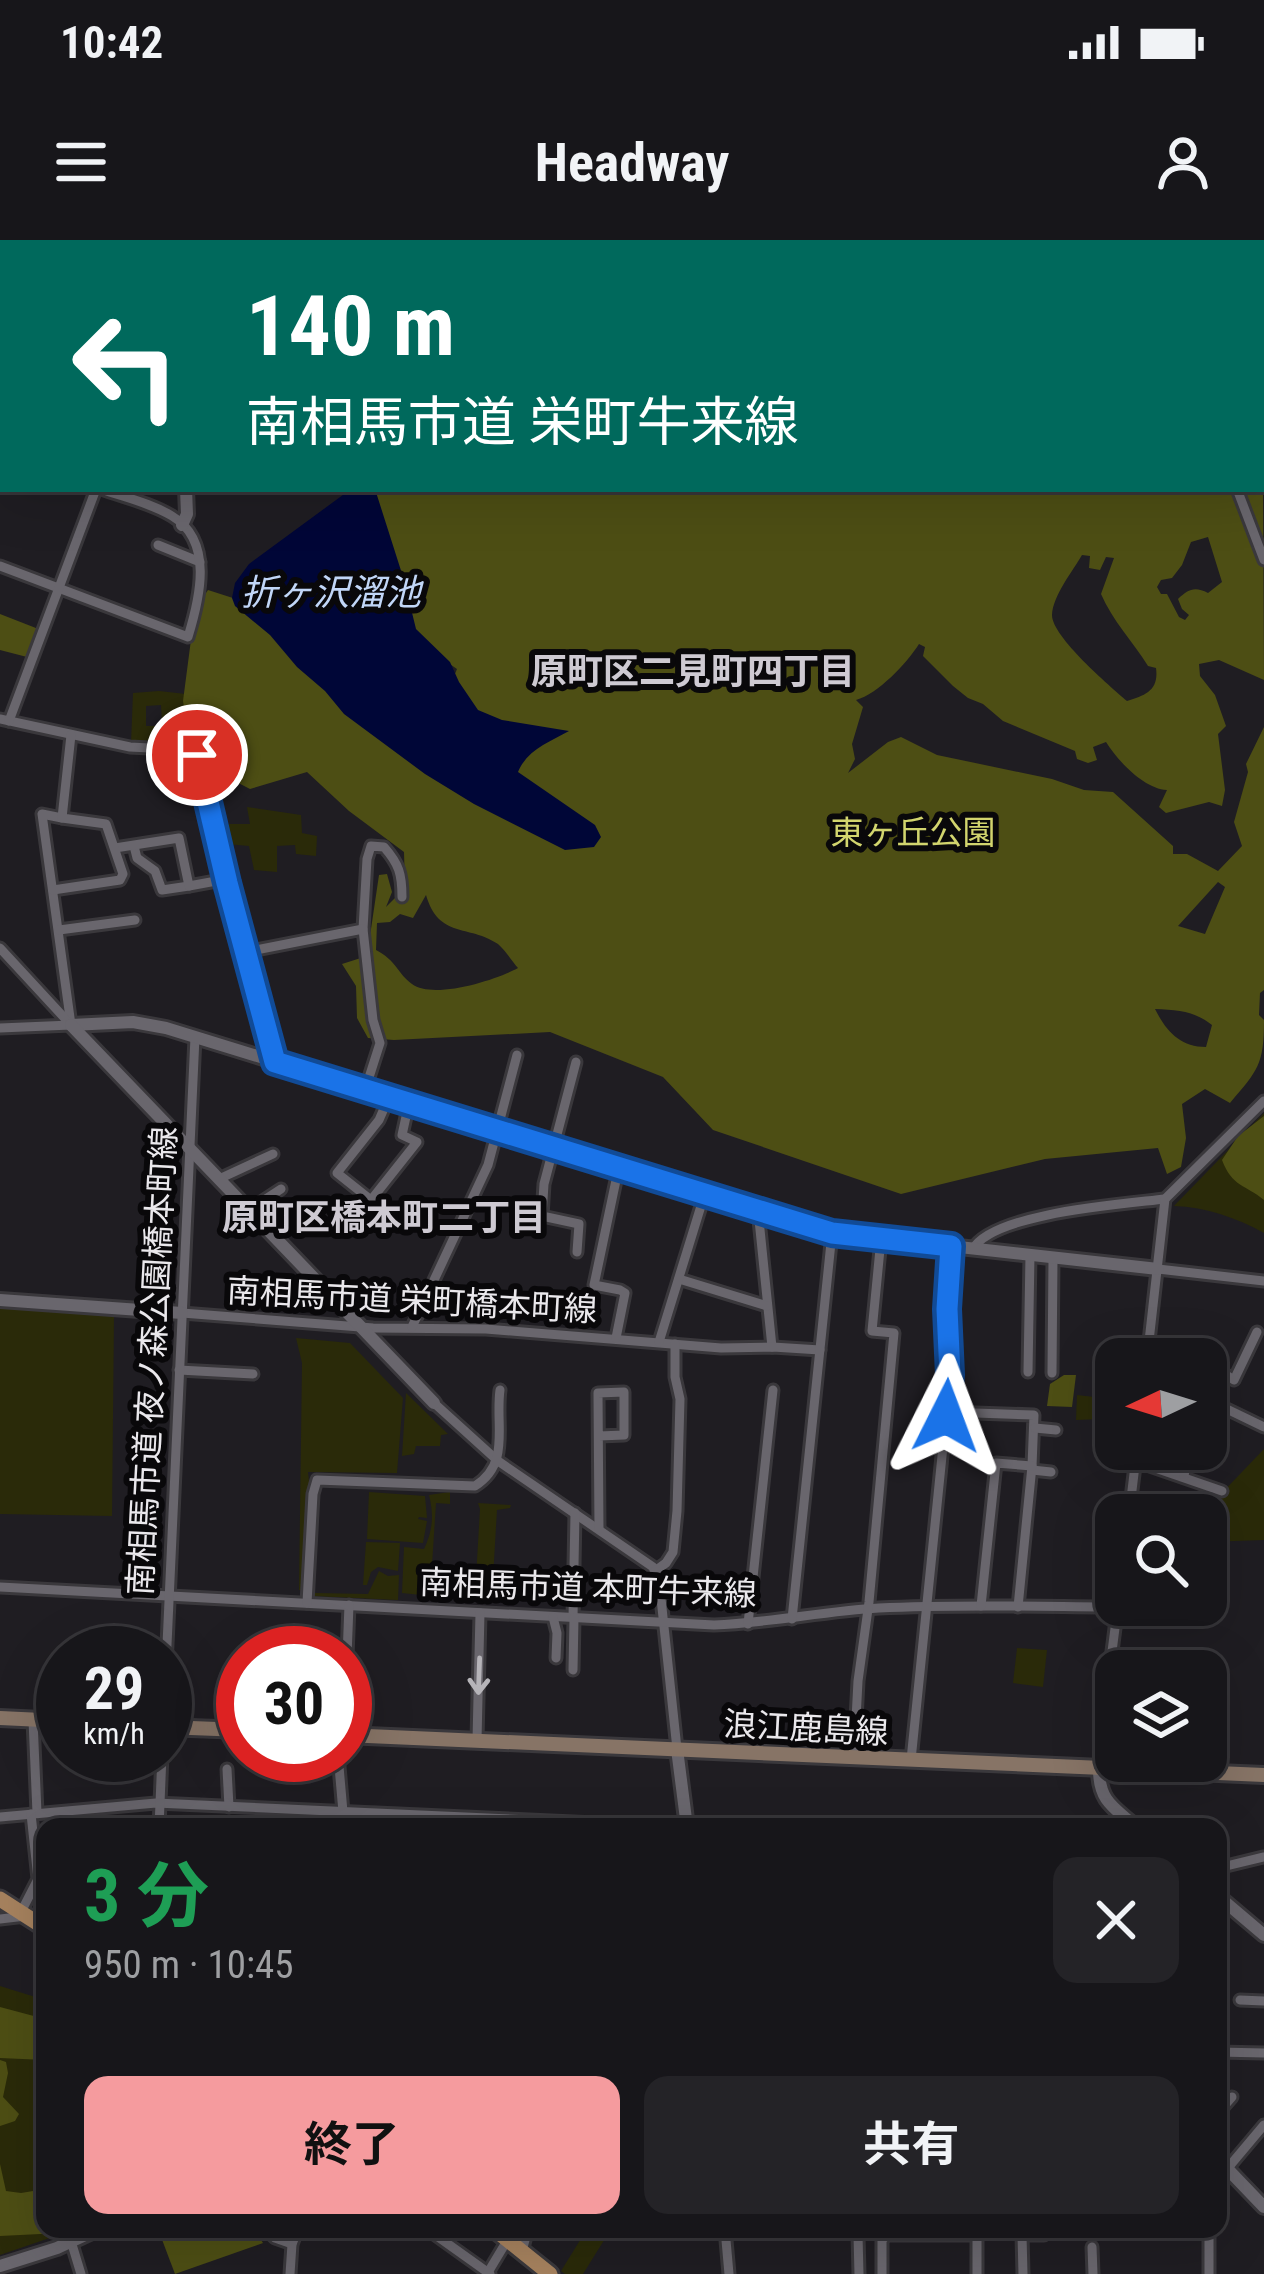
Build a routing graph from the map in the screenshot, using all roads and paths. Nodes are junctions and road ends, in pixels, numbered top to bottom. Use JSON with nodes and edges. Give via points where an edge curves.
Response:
{"nodes":[{"id":1,"x":97,"y":492,"type":"edge"},
{"id":2,"x":106,"y":492,"type":"edge"},
{"id":3,"x":187,"y":492,"type":"edge"},
{"id":4,"x":1238,"y":492,"type":"edge"},
{"id":5,"x":182,"y":525,"type":"junction"},
{"id":6,"x":158,"y":545,"type":"dead end"},
{"id":7,"x":1264,"y":560,"type":"edge"},
{"id":8,"x":200,"y":562,"type":"junction"},
{"id":9,"x":0,"y":566,"type":"edge"},
{"id":10,"x":59,"y":589,"type":"junction"},
{"id":11,"x":5,"y":720,"type":"edge"},
{"id":12,"x":71,"y":736,"type":"junction"},
{"id":13,"x":24,"y":812,"type":"dead end"},
{"id":14,"x":42,"y":814,"type":"junction"},
{"id":15,"x":62,"y":818,"type":"junction"},
{"id":16,"x":134,"y":846,"type":"junction"},
{"id":17,"x":115,"y":848,"type":"junction"},
{"id":18,"x":226,"y":878,"type":"junction"},
{"id":19,"x":190,"y":886,"type":"junction"},
{"id":20,"x":53,"y":890,"type":"junction"},
{"id":21,"x":402,"y":896,"type":"dead end"},
{"id":22,"x":135,"y":920,"type":"dead end"},
{"id":23,"x":363,"y":929,"type":"junction"},
{"id":24,"x":59,"y":930,"type":"junction"},
{"id":25,"x":0,"y":948,"type":"edge"},
{"id":26,"x":246,"y":952,"type":"junction"},
{"id":27,"x":71,"y":1024,"type":"junction"},
{"id":28,"x":0,"y":1028,"type":"edge"},
{"id":29,"x":194,"y":1037,"type":"junction"},
{"id":30,"x":517,"y":1054,"type":"dead end"},
{"id":31,"x":275,"y":1062,"type":"junction"},
{"id":32,"x":576,"y":1062,"type":"dead end"},
{"id":33,"x":365,"y":1090,"type":"junction"},
{"id":34,"x":388,"y":1097,"type":"junction"},
{"id":35,"x":1264,"y":1101,"type":"edge"},
{"id":36,"x":410,"y":1103,"type":"junction"},
{"id":37,"x":498,"y":1131,"type":"junction"},
{"id":38,"x":554,"y":1147,"type":"junction"},
{"id":39,"x":190,"y":1149,"type":"junction"},
{"id":40,"x":273,"y":1154,"type":"dead end"},
{"id":41,"x":619,"y":1166,"type":"junction"},
{"id":42,"x":219,"y":1179,"type":"junction"},
{"id":43,"x":281,"y":1189,"type":"dead end"},
{"id":44,"x":705,"y":1193,"type":"junction"},
{"id":45,"x":1165,"y":1199,"type":"junction"},
{"id":46,"x":248,"y":1210,"type":"junction"},
{"id":47,"x":758,"y":1210,"type":"junction"},
{"id":48,"x":832,"y":1233,"type":"junction"},
{"id":49,"x":881,"y":1239,"type":"junction"},
{"id":50,"x":951,"y":1246,"type":"junction"},
{"id":51,"x":973,"y":1249,"type":"junction"},
{"id":52,"x":577,"y":1252,"type":"dead end"},
{"id":53,"x":1030,"y":1255,"type":"junction"},
{"id":54,"x":1052,"y":1258,"type":"junction"},
{"id":55,"x":1157,"y":1269,"type":"junction"},
{"id":56,"x":679,"y":1279,"type":"junction"},
{"id":57,"x":1264,"y":1281,"type":"edge"},
{"id":58,"x":0,"y":1300,"type":"edge"},
{"id":59,"x":767,"y":1306,"type":"junction"},
{"id":60,"x":182,"y":1313,"type":"junction"},
{"id":61,"x":359,"y":1327,"type":"junction"},
{"id":62,"x":412,"y":1327,"type":"junction"},
{"id":63,"x":1257,"y":1332,"type":"dead end"},
{"id":64,"x":616,"y":1338,"type":"junction"},
{"id":65,"x":1150,"y":1338,"type":"edge"},
{"id":66,"x":659,"y":1342,"type":"junction"},
{"id":67,"x":675,"y":1344,"type":"junction"},
{"id":68,"x":1251,"y":1346,"type":"junction"},
{"id":69,"x":772,"y":1347,"type":"junction"},
{"id":70,"x":820,"y":1350,"type":"junction"},
{"id":71,"x":1264,"y":1353,"type":"edge"},
{"id":72,"x":179,"y":1370,"type":"junction"},
{"id":73,"x":1028,"y":1372,"type":"dead end"},
{"id":74,"x":1052,"y":1372,"type":"dead end"},
{"id":75,"x":254,"y":1374,"type":"dead end"},
{"id":76,"x":1227,"y":1376,"type":"edge"},
{"id":77,"x":500,"y":1390,"type":"dead end"},
{"id":78,"x":773,"y":1390,"type":"dead end"},
{"id":79,"x":434,"y":1403,"type":"joint"},
{"id":80,"x":1227,"y":1409,"type":"edge"},
{"id":81,"x":947,"y":1412,"type":"junction"},
{"id":82,"x":1264,"y":1427,"type":"edge"},
{"id":83,"x":1035,"y":1428,"type":"junction"},
{"id":84,"x":1055,"y":1430,"type":"dead end"},
{"id":85,"x":599,"y":1436,"type":"junction"},
{"id":86,"x":498,"y":1461,"type":"junction"},
{"id":87,"x":1032,"y":1468,"type":"junction"},
{"id":88,"x":1170,"y":1470,"type":"edge"},
{"id":89,"x":1185,"y":1470,"type":"edge"},
{"id":90,"x":1051,"y":1472,"type":"dead end"},
{"id":91,"x":1184,"y":1476,"type":"junction"},
{"id":92,"x":1222,"y":1491,"type":"dead end"},
{"id":93,"x":575,"y":1513,"type":"junction"},
{"id":94,"x":599,"y":1529,"type":"junction"},
{"id":95,"x":655,"y":1571,"type":"junction"},
{"id":96,"x":0,"y":1587,"type":"edge"},
{"id":97,"x":169,"y":1597,"type":"junction"},
{"id":98,"x":307,"y":1603,"type":"junction"},
{"id":99,"x":349,"y":1605,"type":"junction"},
{"id":100,"x":926,"y":1606,"type":"junction"},
{"id":101,"x":981,"y":1606,"type":"junction"},
{"id":102,"x":1095,"y":1606,"type":"edge"},
{"id":103,"x":1018,"y":1607,"type":"junction"},
{"id":104,"x":868,"y":1609,"type":"junction"},
{"id":105,"x":480,"y":1613,"type":"junction"},
{"id":106,"x":553,"y":1617,"type":"junction"},
{"id":107,"x":573,"y":1618,"type":"junction"},
{"id":108,"x":792,"y":1619,"type":"junction"},
{"id":109,"x":663,"y":1624,"type":"junction"},
{"id":110,"x":748,"y":1624,"type":"junction"},
{"id":111,"x":168,"y":1626,"type":"edge"},
{"id":112,"x":348,"y":1626,"type":"edge"},
{"id":113,"x":556,"y":1658,"type":"dead end"},
{"id":114,"x":573,"y":1670,"type":"dead end"},
{"id":115,"x":0,"y":1718,"type":"edge"},
{"id":116,"x":33,"y":1720,"type":"junction"},
{"id":117,"x":36,"y":1720,"type":"edge"},
{"id":118,"x":372,"y":1736,"type":"edge"},
{"id":119,"x":477,"y":1740,"type":"junction"},
{"id":120,"x":677,"y":1749,"type":"junction"},
{"id":121,"x":854,"y":1757,"type":"junction"},
{"id":122,"x":911,"y":1760,"type":"junction"},
{"id":123,"x":1095,"y":1769,"type":"edge"},
{"id":124,"x":1227,"y":1774,"type":"edge"},
{"id":125,"x":1264,"y":1775,"type":"edge"},
{"id":126,"x":161,"y":1782,"type":"edge"},
{"id":127,"x":228,"y":1782,"type":"edge"},
{"id":128,"x":340,"y":1782,"type":"edge"},
{"id":129,"x":1100,"y":1782,"type":"edge"},
{"id":130,"x":160,"y":1804,"type":"junction"},
{"id":131,"x":1111,"y":1806,"type":"junction"},
{"id":132,"x":229,"y":1807,"type":"junction"},
{"id":133,"x":343,"y":1812,"type":"junction"},
{"id":134,"x":34,"y":1814,"type":"junction"},
{"id":135,"x":0,"y":1816,"type":"edge"},
{"id":136,"x":159,"y":1818,"type":"edge"},
{"id":137,"x":450,"y":1818,"type":"edge"},
{"id":138,"x":684,"y":1818,"type":"edge"},
{"id":139,"x":1112,"y":1818,"type":"edge"},
{"id":140,"x":1125,"y":1818,"type":"edge"},
{"id":141,"x":36,"y":1846,"type":"edge"},
{"id":142,"x":1263,"y":1857,"type":"edge"},
{"id":143,"x":1227,"y":1866,"type":"edge"},
{"id":144,"x":36,"y":1884,"type":"edge"},
{"id":145,"x":0,"y":1899,"type":"edge"},
{"id":146,"x":1227,"y":1904,"type":"edge"},
{"id":147,"x":24,"y":1915,"type":"junction"},
{"id":148,"x":0,"y":1918,"type":"edge"},
{"id":149,"x":36,"y":1922,"type":"edge"},
{"id":150,"x":1264,"y":1935,"type":"edge"},
{"id":151,"x":1240,"y":2000,"type":"dead end"},
{"id":152,"x":1264,"y":2001,"type":"edge"},
{"id":153,"x":1227,"y":2053,"type":"edge"},
{"id":154,"x":1262,"y":2056,"type":"edge"},
{"id":155,"x":1232,"y":2097,"type":"dead end"},
{"id":156,"x":1227,"y":2103,"type":"edge"},
{"id":157,"x":1264,"y":2126,"type":"edge"},
{"id":158,"x":1227,"y":2159,"type":"edge"},
{"id":159,"x":1227,"y":2168,"type":"edge"},
{"id":160,"x":1261,"y":2197,"type":"edge"},
{"id":161,"x":275,"y":2238,"type":"edge"},
{"id":162,"x":294,"y":2238,"type":"edge"},
{"id":163,"x":439,"y":2238,"type":"edge"},
{"id":164,"x":500,"y":2238,"type":"edge"},
{"id":165,"x":506,"y":2238,"type":"edge"},
{"id":166,"x":526,"y":2238,"type":"edge"},
{"id":167,"x":726,"y":2238,"type":"edge"},
{"id":168,"x":858,"y":2238,"type":"edge"},
{"id":169,"x":884,"y":2238,"type":"edge"},
{"id":170,"x":976,"y":2238,"type":"edge"},
{"id":171,"x":1022,"y":2238,"type":"edge"},
{"id":172,"x":1209,"y":2238,"type":"edge"},
{"id":173,"x":292,"y":2244,"type":"junction"},
{"id":174,"x":1092,"y":2247,"type":"dead end"},
{"id":175,"x":522,"y":2251,"type":"junction"},
{"id":176,"x":76,"y":2258,"type":"edge"},
{"id":177,"x":0,"y":2266,"type":"edge"},
{"id":178,"x":488,"y":2273,"type":"edge"},
{"id":179,"x":290,"y":2274,"type":"edge"},
{"id":180,"x":550,"y":2274,"type":"edge"},
{"id":181,"x":730,"y":2274,"type":"edge"},
{"id":182,"x":859,"y":2274,"type":"edge"},
{"id":183,"x":882,"y":2274,"type":"edge"},
{"id":184,"x":977,"y":2274,"type":"edge"},
{"id":185,"x":1023,"y":2274,"type":"edge"},
{"id":186,"x":1093,"y":2274,"type":"edge"},
{"id":187,"x":1209,"y":2274,"type":"edge"}],
"edges":[{"from":1,"to":10,"type":"street"},
{"from":2,"to":5,"type":"street"},
{"from":3,"to":5,"type":"street"},
{"from":4,"to":7,"type":"street"},
{"from":5,"to":8,"type":"street"},
{"from":6,"to":8,"type":"street"},
{"from":8,"to":10,"type":"street","via":[[188,637]]},
{"from":9,"to":10,"type":"street"},
{"from":10,"to":11,"type":"street"},
{"from":11,"to":12,"type":"street"},
{"from":12,"to":15,"type":"street"},
{"from":12,"to":18,"type":"street","via":[[188,750],[198,758]]},
{"from":13,"to":14,"type":"street"},
{"from":14,"to":15,"type":"street"},
{"from":14,"to":20,"type":"street"},
{"from":15,"to":17,"type":"street","via":[[106,824]]},
{"from":16,"to":17,"type":"street"},
{"from":16,"to":19,"type":"street","via":[[162,890]]},
{"from":16,"to":19,"type":"street","via":[[179,838]]},
{"from":17,"to":20,"type":"street","via":[[120,880]]},
{"from":18,"to":19,"type":"street"},
{"from":18,"to":26,"type":"street"},
{"from":20,"to":24,"type":"street"},
{"from":21,"to":23,"type":"street","via":[[398,862],[385,847],[371,846]]},
{"from":22,"to":24,"type":"street"},
{"from":23,"to":26,"type":"street"},
{"from":23,"to":33,"type":"street","via":[[380,1043]]},
{"from":24,"to":27,"type":"street"},
{"from":25,"to":27,"type":"street"},
{"from":26,"to":31,"type":"street"},
{"from":27,"to":28,"type":"street"},
{"from":27,"to":29,"type":"street","via":[[138,1022]]},
{"from":27,"to":39,"type":"street"},
{"from":29,"to":31,"type":"street"},
{"from":29,"to":39,"type":"street","name":"南相馬市道 夜ノ森公園橋本町線"},
{"from":30,"to":37,"type":"street"},
{"from":31,"to":33,"type":"street"},
{"from":32,"to":38,"type":"street"},
{"from":33,"to":34,"type":"street"},
{"from":34,"to":36,"type":"street"},
{"from":34,"to":36,"type":"street","via":[[338,1173],[371,1200],[417,1142],[402,1135]]},
{"from":35,"to":45,"type":"street"},
{"from":36,"to":37,"type":"street"},
{"from":37,"to":38,"type":"street"},
{"from":37,"to":62,"type":"street"},
{"from":38,"to":41,"type":"street"},
{"from":38,"to":52,"type":"street","via":[[542,1216],[579,1224]]},
{"from":39,"to":42,"type":"street"},
{"from":39,"to":60,"type":"street","name":"南相馬市道 夜ノ森公園橋本町線"},
{"from":40,"to":42,"type":"street"},
{"from":41,"to":44,"type":"street"},
{"from":41,"to":64,"type":"street","via":[[593,1285],[625,1293]]},
{"from":42,"to":46,"type":"street"},
{"from":43,"to":46,"type":"street"},
{"from":44,"to":47,"type":"street"},
{"from":44,"to":56,"type":"street"},
{"from":45,"to":51,"type":"street","via":[[1032,1219],[980,1238]]},
{"from":45,"to":55,"type":"street"},
{"from":46,"to":61,"type":"street"},
{"from":47,"to":48,"type":"street"},
{"from":47,"to":59,"type":"street"},
{"from":48,"to":49,"type":"street"},
{"from":48,"to":70,"type":"street"},
{"from":49,"to":50,"type":"street"},
{"from":49,"to":104,"type":"street","via":[[872,1331],[894,1333]]},
{"from":50,"to":51,"type":"street"},
{"from":50,"to":81,"type":"street"},
{"from":51,"to":53,"type":"street"},
{"from":53,"to":54,"type":"street"},
{"from":53,"to":73,"type":"street"},
{"from":54,"to":55,"type":"street"},
{"from":54,"to":74,"type":"street"},
{"from":55,"to":57,"type":"street"},
{"from":55,"to":65,"type":"street"},
{"from":56,"to":59,"type":"street"},
{"from":56,"to":66,"type":"street"},
{"from":58,"to":60,"type":"street","name":"南相馬市道 栄町橋本町線"},
{"from":59,"to":69,"type":"street"},
{"from":60,"to":61,"type":"street","name":"南相馬市道 栄町橋本町線"},
{"from":60,"to":72,"type":"street","name":"南相馬市道 夜ノ森公園橋本町線"},
{"from":61,"to":62,"type":"street","name":"南相馬市道 栄町橋本町線"},
{"from":61,"to":79,"type":"street"},
{"from":62,"to":64,"type":"street","name":"南相馬市道 栄町橋本町線"},
{"from":63,"to":68,"type":"street"},
{"from":64,"to":66,"type":"street","name":"南相馬市道 栄町橋本町線"},
{"from":66,"to":67,"type":"street","name":"南相馬市道 栄町橋本町線"},
{"from":67,"to":69,"type":"street","name":"南相馬市道 栄町橋本町線"},
{"from":67,"to":95,"type":"street","via":[[677,1511],[673,1552]]},
{"from":68,"to":71,"type":"street"},
{"from":68,"to":76,"type":"street","via":[[1234,1380]]},
{"from":69,"to":70,"type":"street","name":"南相馬市道 栄町橋本町線"},
{"from":70,"to":108,"type":"street"},
{"from":72,"to":75,"type":"street"},
{"from":72,"to":97,"type":"street","name":"南相馬市道 夜ノ森公園橋本町線"},
{"from":77,"to":86,"type":"street"},
{"from":78,"to":110,"type":"street"},
{"from":79,"to":86,"type":"street"},
{"from":80,"to":82,"type":"street"},
{"from":81,"to":83,"type":"street","via":[[1030,1414]]},
{"from":81,"to":100,"type":"street"},
{"from":83,"to":84,"type":"street"},
{"from":83,"to":87,"type":"street"},
{"from":85,"to":85,"type":"street","via":[[598,1393],[624,1393],[625,1435]]},
{"from":85,"to":94,"type":"street"},
{"from":86,"to":93,"type":"street"},
{"from":86,"to":98,"type":"street","via":[[467,1487],[317,1480]]},
{"from":87,"to":90,"type":"street"},
{"from":87,"to":101,"type":"street","via":[[996,1463]]},
{"from":87,"to":103,"type":"street"},
{"from":88,"to":91,"type":"street"},
{"from":89,"to":91,"type":"street"},
{"from":91,"to":92,"type":"street"},
{"from":93,"to":94,"type":"street"},
{"from":93,"to":107,"type":"street"},
{"from":94,"to":95,"type":"street"},
{"from":95,"to":109,"type":"street"},
{"from":96,"to":97,"type":"street","name":"南相馬市道 本町牛来線"},
{"from":97,"to":98,"type":"street","name":"南相馬市道 本町牛来線"},
{"from":97,"to":111,"type":"street","name":"南相馬市道 夜ノ森公園橋本町線"},
{"from":98,"to":99,"type":"street","name":"南相馬市道 本町牛来線"},
{"from":99,"to":105,"type":"street","name":"南相馬市道 本町牛来線"},
{"from":99,"to":112,"type":"street"},
{"from":100,"to":101,"type":"street","name":"南相馬市道 本町牛来線"},
{"from":100,"to":104,"type":"street","name":"南相馬市道 本町牛来線"},
{"from":100,"to":122,"type":"street"},
{"from":101,"to":103,"type":"street","name":"南相馬市道 本町牛来線"},
{"from":102,"to":103,"type":"street","name":"南相馬市道 本町牛来線"},
{"from":104,"to":108,"type":"street","name":"南相馬市道 本町牛来線"},
{"from":104,"to":121,"type":"street"},
{"from":105,"to":106,"type":"street","name":"南相馬市道 本町牛来線"},
{"from":105,"to":119,"type":"street","one_way":true},
{"from":106,"to":107,"type":"street","name":"南相馬市道 本町牛来線"},
{"from":106,"to":113,"type":"street"},
{"from":107,"to":109,"type":"street","name":"南相馬市道 本町牛来線"},
{"from":107,"to":114,"type":"street"},
{"from":108,"to":110,"type":"street","name":"南相馬市道 本町牛来線"},
{"from":109,"to":110,"type":"street","name":"南相馬市道 本町牛来線"},
{"from":109,"to":120,"type":"street"},
{"from":115,"to":116,"type":"main road"},
{"from":116,"to":117,"type":"main road"},
{"from":116,"to":134,"type":"street"},
{"from":118,"to":119,"type":"main road","name":"浪江鹿島線"},
{"from":119,"to":120,"type":"main road","name":"浪江鹿島線"},
{"from":120,"to":121,"type":"main road","name":"浪江鹿島線"},
{"from":120,"to":138,"type":"street"},
{"from":121,"to":122,"type":"main road","name":"浪江鹿島線"},
{"from":122,"to":123,"type":"main road","name":"浪江鹿島線"},
{"from":124,"to":125,"type":"main road","name":"浪江鹿島線"},
{"from":126,"to":130,"type":"street"},
{"from":127,"to":132,"type":"street"},
{"from":128,"to":133,"type":"street"},
{"from":129,"to":131,"type":"street"},
{"from":130,"to":132,"type":"street"},
{"from":130,"to":134,"type":"street"},
{"from":130,"to":136,"type":"street"},
{"from":131,"to":139,"type":"street"},
{"from":131,"to":140,"type":"street"},
{"from":132,"to":133,"type":"street"},
{"from":133,"to":137,"type":"street"},
{"from":134,"to":135,"type":"street"},
{"from":134,"to":141,"type":"street"},
{"from":142,"to":143,"type":"street"},
{"from":144,"to":147,"type":"street"},
{"from":145,"to":147,"type":"main road"},
{"from":146,"to":150,"type":"street"},
{"from":147,"to":148,"type":"street"},
{"from":147,"to":149,"type":"main road"},
{"from":151,"to":152,"type":"street"},
{"from":153,"to":154,"type":"street"},
{"from":155,"to":156,"type":"street"},
{"from":157,"to":158,"type":"street"},
{"from":159,"to":160,"type":"street"},
{"from":161,"to":173,"type":"street"},
{"from":162,"to":173,"type":"street"},
{"from":163,"to":178,"type":"street"},
{"from":164,"to":178,"type":"street"},
{"from":165,"to":175,"type":"main road"},
{"from":166,"to":175,"type":"street"},
{"from":167,"to":181,"type":"street"},
{"from":168,"to":182,"type":"street"},
{"from":169,"to":183,"type":"street"},
{"from":170,"to":184,"type":"street"},
{"from":171,"to":185,"type":"street"},
{"from":172,"to":187,"type":"street"},
{"from":173,"to":179,"type":"street"},
{"from":174,"to":186,"type":"street"},
{"from":175,"to":180,"type":"main road"},
{"from":176,"to":177,"type":"street"}]}
